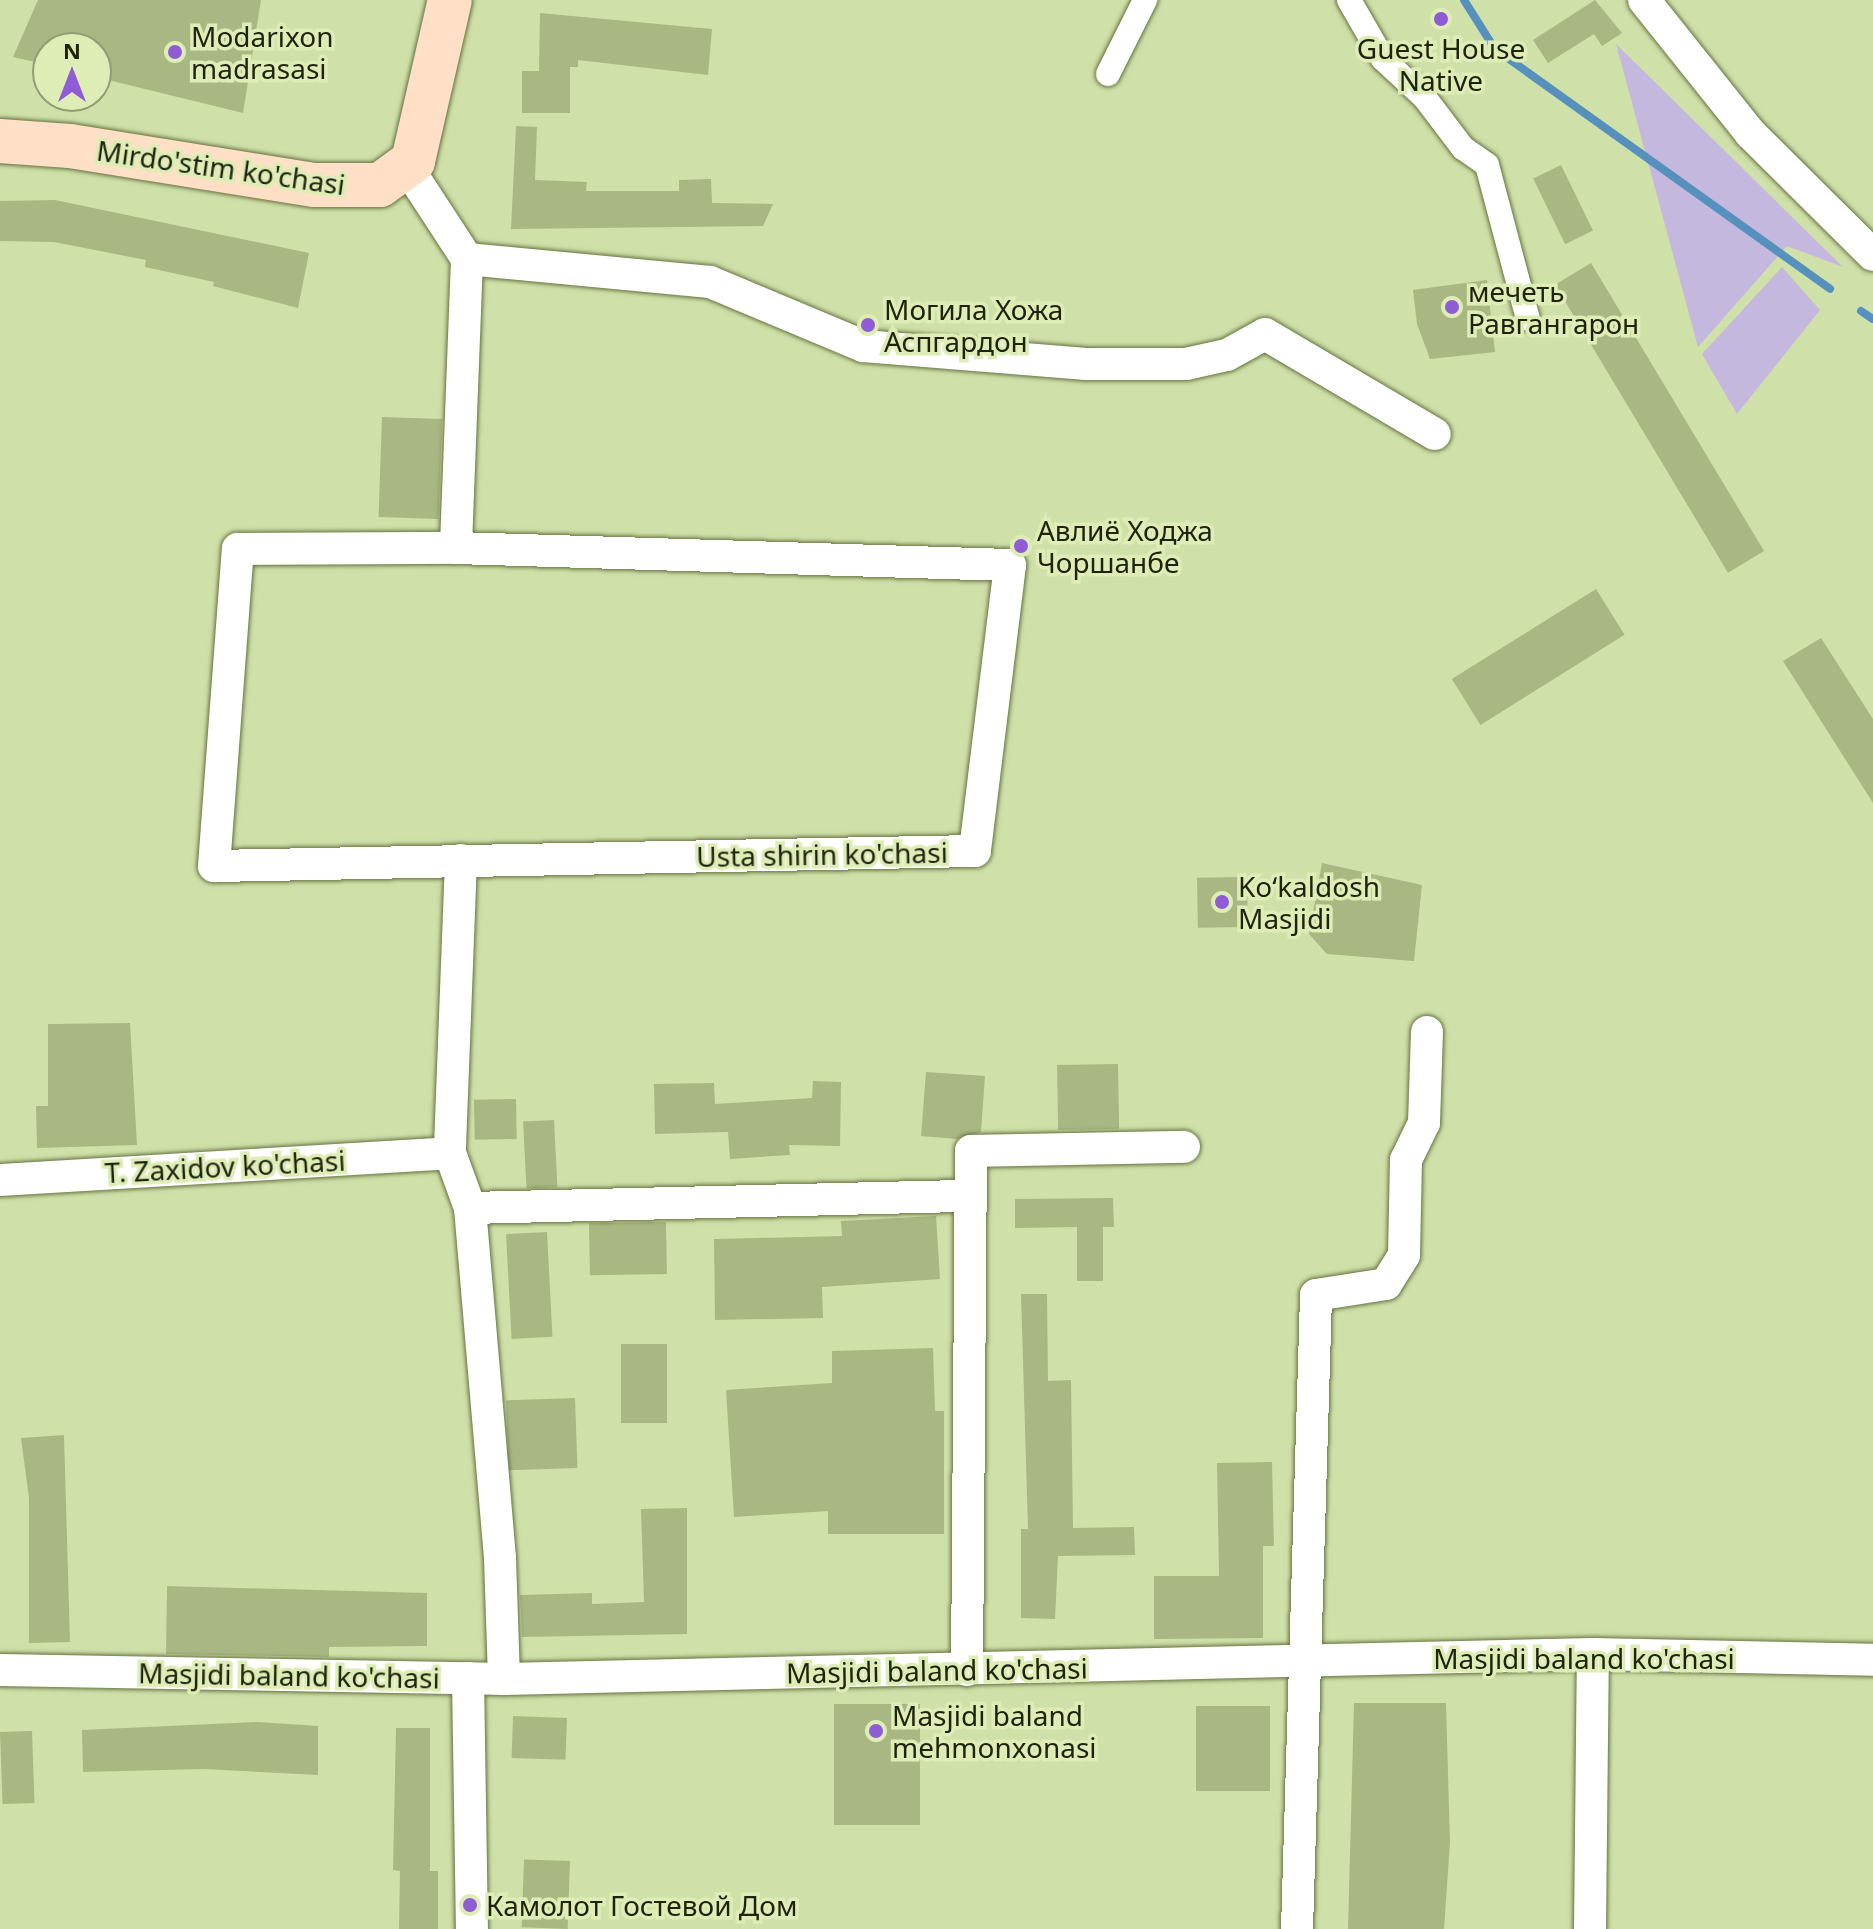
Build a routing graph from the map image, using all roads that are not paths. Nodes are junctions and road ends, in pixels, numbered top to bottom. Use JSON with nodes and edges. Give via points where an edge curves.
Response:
{"nodes":[{"id":1,"x":450,"y":0,"type":"edge"},
{"id":2,"x":1145,"y":0,"type":"edge"},
{"id":3,"x":1349,"y":0,"type":"edge"},
{"id":4,"x":1644,"y":0,"type":"edge"},
{"id":5,"x":1108,"y":74,"type":"dead end"},
{"id":6,"x":0,"y":141,"type":"edge"},
{"id":7,"x":413,"y":161,"type":"junction"},
{"id":8,"x":1873,"y":255,"type":"edge"},
{"id":9,"x":467,"y":259,"type":"junction"},
{"id":10,"x":1528,"y":319,"type":"dead end"},
{"id":11,"x":1435,"y":434,"type":"dead end"},
{"id":12,"x":456,"y":548,"type":"junction"},
{"id":13,"x":461,"y":860,"type":"junction"},
{"id":14,"x":1427,"y":1032,"type":"dead end"},
{"id":15,"x":1184,"y":1147,"type":"dead end"},
{"id":16,"x":450,"y":1153,"type":"junction"},
{"id":17,"x":0,"y":1180,"type":"edge"},
{"id":18,"x":968,"y":1196,"type":"junction"},
{"id":19,"x":470,"y":1208,"type":"junction"},
{"id":20,"x":1593,"y":1654,"type":"junction"},
{"id":21,"x":1873,"y":1660,"type":"edge"},
{"id":22,"x":1309,"y":1663,"type":"junction"},
{"id":23,"x":0,"y":1670,"type":"edge"},
{"id":24,"x":967,"y":1670,"type":"junction"},
{"id":25,"x":468,"y":1678,"type":"junction"},
{"id":26,"x":504,"y":1679,"type":"junction"},
{"id":27,"x":472,"y":1929,"type":"edge"},
{"id":28,"x":1297,"y":1929,"type":"edge"},
{"id":29,"x":1590,"y":1929,"type":"edge"}],
"edges":[{"from":1,"to":7,"type":"main road"},
{"from":2,"to":5,"type":"street"},
{"from":3,"to":10,"type":"street","via":[[1383,59],[1425,98],[1463,148],[1487,165]]},
{"from":4,"to":8,"type":"street","via":[[1750,133]]},
{"from":6,"to":7,"type":"main road","name":"Mirdo'stim ko'chasi","via":[[70,146],[349,187],[380,185]]},
{"from":7,"to":9,"type":"street","via":[[411,173]]},
{"from":9,"to":11,"type":"street","via":[[710,282],[863,346],[1086,364],[1186,364],[1227,355],[1265,334]]},
{"from":9,"to":12,"type":"street"},
{"from":12,"to":13,"type":"street","name":"Usta shirin ko'chasi","via":[[238,549],[214,866]]},
{"from":12,"to":13,"type":"street","name":"Usta shirin ko'chasi","via":[[1010,565],[975,851]]},
{"from":13,"to":16,"type":"street"},
{"from":14,"to":22,"type":"street","via":[[1424,1123],[1406,1160],[1404,1255],[1386,1284],[1316,1295]]},
{"from":15,"to":18,"type":"street","via":[[971,1151]]},
{"from":16,"to":17,"type":"street","name":"T. Zaxidov ko'chasi"},
{"from":16,"to":19,"type":"street"},
{"from":18,"to":19,"type":"street"},
{"from":18,"to":24,"type":"street"},
{"from":19,"to":26,"type":"street","via":[[500,1558]]},
{"from":20,"to":21,"type":"street","name":"Masjidi baland ko'chasi"},
{"from":20,"to":22,"type":"street","name":"Masjidi baland ko'chasi"},
{"from":20,"to":29,"type":"street"},
{"from":22,"to":24,"type":"street","name":"Masjidi baland ko'chasi"},
{"from":22,"to":28,"type":"street"},
{"from":23,"to":25,"type":"street","name":"Masjidi baland ko'chasi"},
{"from":24,"to":26,"type":"street","name":"Masjidi baland ko'chasi"},
{"from":25,"to":26,"type":"street","name":"Masjidi baland ko'chasi"},
{"from":25,"to":27,"type":"street"}]}
